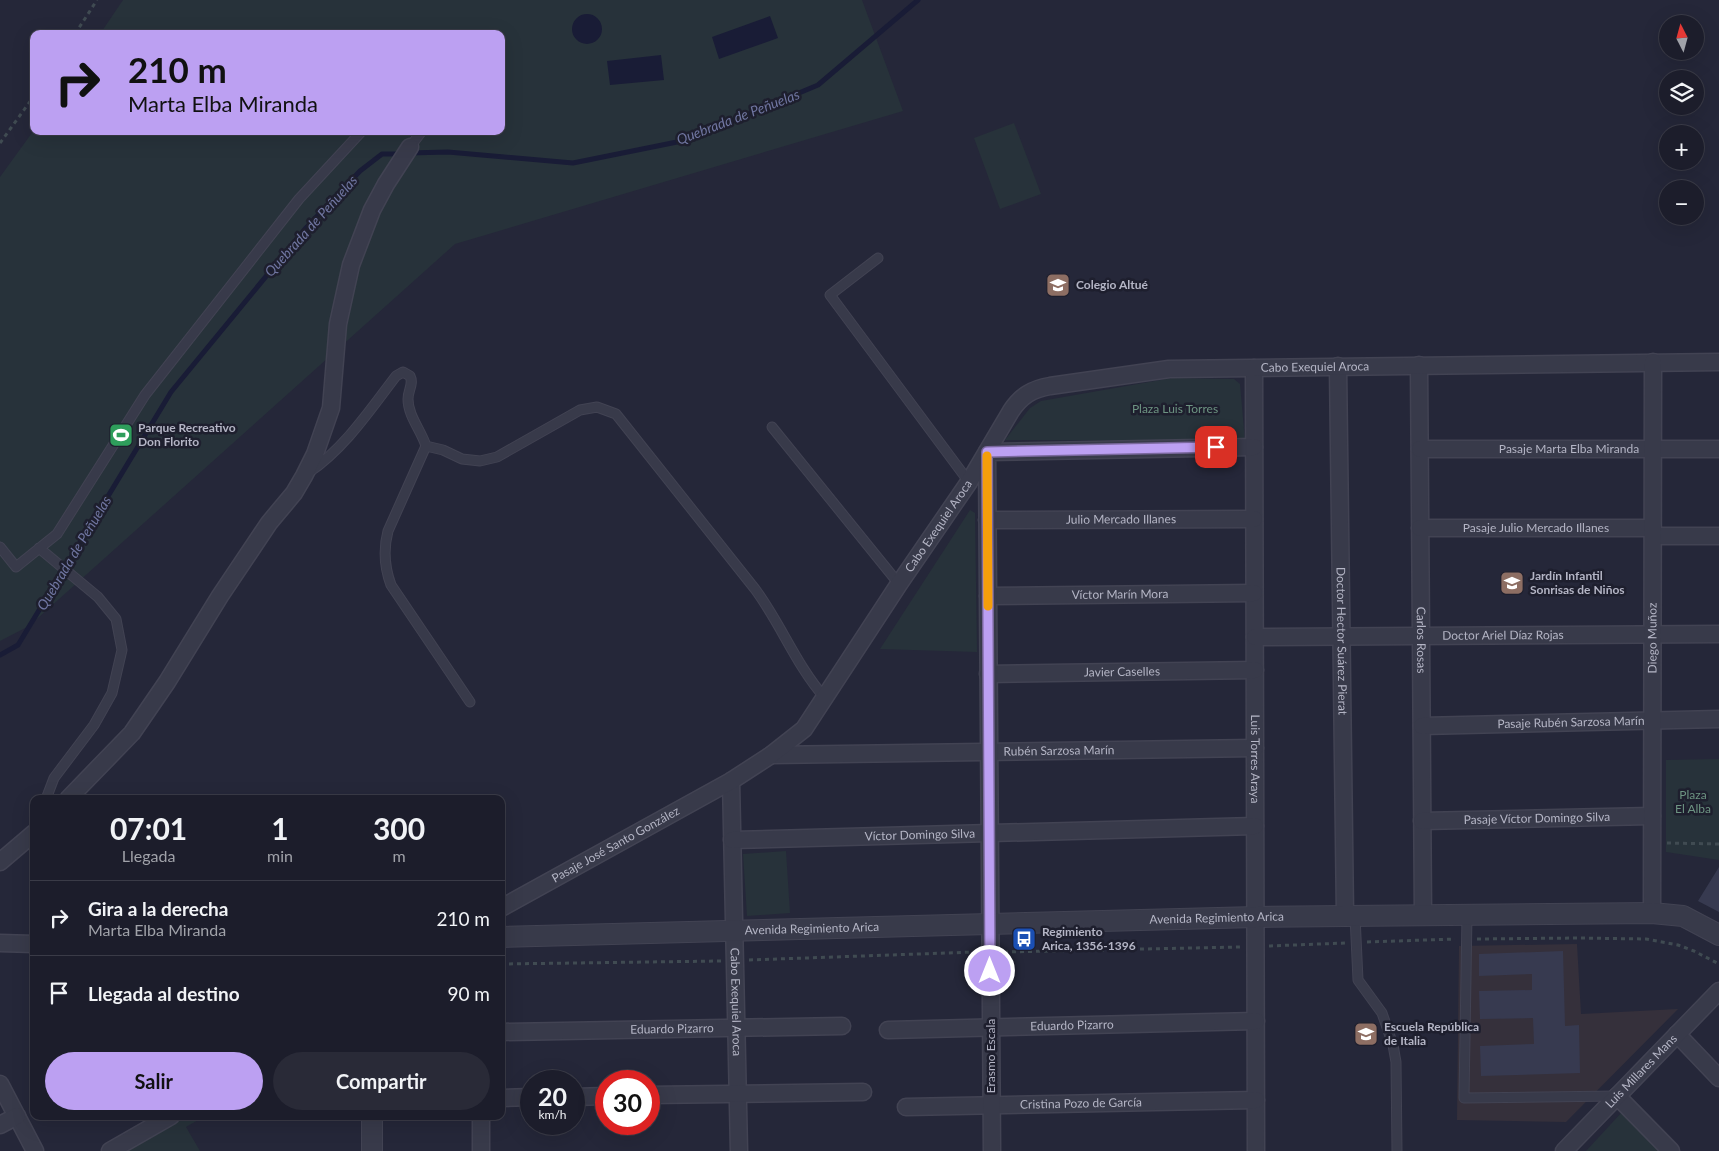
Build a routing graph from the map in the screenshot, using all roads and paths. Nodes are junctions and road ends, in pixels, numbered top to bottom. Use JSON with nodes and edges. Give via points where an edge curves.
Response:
{"nodes":[{"id":1,"x":97,"y":0,"type":"edge"},
{"id":2,"x":78,"y":30,"type":"edge"},
{"id":3,"x":30,"y":101,"type":"edge"},
{"id":4,"x":358,"y":135,"type":"edge"},
{"id":5,"x":419,"y":135,"type":"edge"},
{"id":6,"x":0,"y":142,"type":"edge"},
{"id":7,"x":406,"y":153,"type":"joint"},
{"id":8,"x":878,"y":258,"type":"dead end"},
{"id":9,"x":1654,"y":362,"type":"junction"},
{"id":10,"x":1719,"y":362,"type":"edge"},
{"id":11,"x":1338,"y":366,"type":"junction"},
{"id":12,"x":1419,"y":366,"type":"junction"},
{"id":13,"x":1254,"y":368,"type":"junction"},
{"id":14,"x":772,"y":427,"type":"dead end"},
{"id":15,"x":426,"y":446,"type":"junction"},
{"id":16,"x":1254,"y":447,"type":"junction"},
{"id":17,"x":1653,"y":448,"type":"junction"},
{"id":18,"x":1420,"y":449,"type":"junction"},
{"id":19,"x":1719,"y":449,"type":"edge"},
{"id":20,"x":987,"y":452,"type":"junction"},
{"id":21,"x":304,"y":476,"type":"junction"},
{"id":22,"x":968,"y":482,"type":"junction"},
{"id":23,"x":987,"y":520,"type":"junction"},
{"id":24,"x":1254,"y":520,"type":"junction"},
{"id":25,"x":1420,"y":528,"type":"junction"},
{"id":26,"x":1653,"y":532,"type":"junction"},
{"id":27,"x":1719,"y":536,"type":"edge"},
{"id":28,"x":0,"y":547,"type":"edge"},
{"id":29,"x":39,"y":548,"type":"junction"},
{"id":30,"x":899,"y":584,"type":"junction"},
{"id":31,"x":1254,"y":593,"type":"junction"},
{"id":32,"x":988,"y":596,"type":"junction"},
{"id":33,"x":1653,"y":634,"type":"junction"},
{"id":34,"x":1719,"y":634,"type":"edge"},
{"id":35,"x":1421,"y":636,"type":"junction"},
{"id":36,"x":1255,"y":637,"type":"junction"},
{"id":37,"x":1342,"y":637,"type":"junction"},
{"id":38,"x":1255,"y":670,"type":"junction"},
{"id":39,"x":988,"y":674,"type":"junction"},
{"id":40,"x":825,"y":698,"type":"junction"},
{"id":41,"x":470,"y":702,"type":"dead end"},
{"id":42,"x":1719,"y":719,"type":"edge"},
{"id":43,"x":1652,"y":720,"type":"junction"},
{"id":44,"x":1422,"y":726,"type":"junction"},
{"id":45,"x":1255,"y":748,"type":"junction"},
{"id":46,"x":989,"y":752,"type":"junction"},
{"id":47,"x":771,"y":755,"type":"junction"},
{"id":48,"x":731,"y":781,"type":"junction"},
{"id":49,"x":48,"y":795,"type":"edge"},
{"id":50,"x":72,"y":795,"type":"edge"},
{"id":51,"x":1652,"y":816,"type":"junction"},
{"id":52,"x":1422,"y":821,"type":"junction"},
{"id":53,"x":1255,"y":826,"type":"junction"},
{"id":54,"x":989,"y":833,"type":"junction"},
{"id":55,"x":30,"y":836,"type":"edge"},
{"id":56,"x":732,"y":840,"type":"junction"},
{"id":57,"x":1652,"y":843,"type":"junction"},
{"id":58,"x":1719,"y":844,"type":"edge"},
{"id":59,"x":0,"y":862,"type":"edge"},
{"id":60,"x":505,"y":906,"type":"edge"},
{"id":61,"x":1652,"y":913,"type":"junction"},
{"id":62,"x":1467,"y":915,"type":"junction"},
{"id":63,"x":1350,"y":916,"type":"junction"},
{"id":64,"x":1423,"y":916,"type":"junction"},
{"id":65,"x":1256,"y":917,"type":"junction"},
{"id":66,"x":990,"y":924,"type":"junction"},
{"id":67,"x":734,"y":931,"type":"junction"},
{"id":68,"x":1719,"y":935,"type":"edge"},
{"id":69,"x":505,"y":937,"type":"edge"},
{"id":70,"x":1466,"y":939,"type":"junction"},
{"id":71,"x":0,"y":943,"type":"edge"},
{"id":72,"x":30,"y":944,"type":"edge"},
{"id":73,"x":1719,"y":964,"type":"edge"},
{"id":74,"x":1719,"y":991,"type":"edge"},
{"id":75,"x":1256,"y":1020,"type":"junction"},
{"id":76,"x":842,"y":1026,"type":"dead end"},
{"id":77,"x":736,"y":1028,"type":"junction"},
{"id":78,"x":991,"y":1028,"type":"junction"},
{"id":79,"x":888,"y":1030,"type":"dead end"},
{"id":80,"x":505,"y":1032,"type":"edge"},
{"id":81,"x":1677,"y":1034,"type":"junction"},
{"id":82,"x":1719,"y":1078,"type":"edge"},
{"id":83,"x":0,"y":1084,"type":"edge"},
{"id":84,"x":864,"y":1092,"type":"dead end"},
{"id":85,"x":738,"y":1094,"type":"junction"},
{"id":86,"x":660,"y":1095,"type":"edge"},
{"id":87,"x":1617,"y":1096,"type":"junction"},
{"id":88,"x":520,"y":1097,"type":"edge"},
{"id":89,"x":505,"y":1098,"type":"edge"},
{"id":90,"x":1256,"y":1100,"type":"junction"},
{"id":91,"x":991,"y":1105,"type":"junction"},
{"id":92,"x":906,"y":1107,"type":"dead end"},
{"id":93,"x":17,"y":1116,"type":"junction"},
{"id":94,"x":164,"y":1120,"type":"edge"},
{"id":95,"x":372,"y":1120,"type":"edge"},
{"id":96,"x":481,"y":1120,"type":"edge"},
{"id":97,"x":0,"y":1125,"type":"edge"},
{"id":98,"x":35,"y":1151,"type":"edge"},
{"id":99,"x":110,"y":1151,"type":"edge"},
{"id":100,"x":372,"y":1151,"type":"edge"},
{"id":101,"x":481,"y":1151,"type":"edge"},
{"id":102,"x":739,"y":1151,"type":"edge"},
{"id":103,"x":992,"y":1151,"type":"edge"},
{"id":104,"x":1256,"y":1151,"type":"edge"},
{"id":105,"x":1397,"y":1151,"type":"edge"},
{"id":106,"x":1564,"y":1151,"type":"edge"},
{"id":107,"x":1671,"y":1151,"type":"edge"}],
"edges":[{"from":1,"to":2,"type":"path"},
{"from":3,"to":6,"type":"path"},
{"from":4,"to":29,"type":"lane","via":[[299,199],[145,395],[56,534]]},
{"from":5,"to":7,"type":"lane"},
{"from":7,"to":21,"type":"street","via":[[372,210],[351,265],[338,324],[331,408]]},
{"from":8,"to":22,"type":"lane","via":[[830,294]]},
{"from":9,"to":10,"type":"street","name":"Cabo Exequiel Aroca"},
{"from":9,"to":12,"type":"street","name":"Cabo Exequiel Aroca"},
{"from":9,"to":17,"type":"street","name":"Diego Muñoz"},
{"from":11,"to":12,"type":"street","name":"Cabo Exequiel Aroca"},
{"from":11,"to":13,"type":"street","name":"Cabo Exequiel Aroca"},
{"from":11,"to":37,"type":"street","name":"Doctor Hector Suárez Pierat"},
{"from":12,"to":18,"type":"street","name":"Carlos Rosas"},
{"from":13,"to":16,"type":"street","name":"Luis Torres Araya"},
{"from":13,"to":20,"type":"street","name":"Cabo Exequiel Aroca","via":[[1169,369],[1041,388],[1024,395],[1017,402]]},
{"from":14,"to":30,"type":"lane"},
{"from":15,"to":21,"type":"lane","via":[[409,411],[412,380],[403,372],[396,376],[342,444]]},
{"from":15,"to":40,"type":"lane","via":[[462,459],[480,461],[497,457],[580,410],[597,407],[616,414],[770,609],[799,663]]},
{"from":15,"to":41,"type":"lane","via":[[388,531],[385,564],[391,585]]},
{"from":16,"to":20,"type":"street"},
{"from":16,"to":24,"type":"street","name":"Luis Torres Araya"},
{"from":17,"to":18,"type":"street","name":"Pasaje Marta Elba Miranda"},
{"from":17,"to":19,"type":"street","name":"Pasaje Marta Elba Miranda"},
{"from":17,"to":26,"type":"street","name":"Diego Muñoz"},
{"from":18,"to":25,"type":"street","name":"Carlos Rosas"},
{"from":20,"to":22,"type":"street","name":"Cabo Exequiel Aroca"},
{"from":20,"to":23,"type":"street","name":"Erasmo Escala"},
{"from":21,"to":50,"type":"street","via":[[220,596],[132,733]]},
{"from":22,"to":30,"type":"street","name":"Cabo Exequiel Aroca"},
{"from":23,"to":24,"type":"street","name":"Julio Mercado Illanes"},
{"from":23,"to":32,"type":"street","name":"Erasmo Escala"},
{"from":24,"to":31,"type":"street","name":"Luis Torres Araya"},
{"from":25,"to":26,"type":"street","name":"Pasaje Julio Mercado Illanes"},
{"from":25,"to":35,"type":"street","name":"Carlos Rosas"},
{"from":26,"to":27,"type":"street","name":"Pasaje Julio Mercado Illanes"},
{"from":26,"to":33,"type":"street","name":"Diego Muñoz"},
{"from":28,"to":29,"type":"lane","via":[[16,566]]},
{"from":29,"to":49,"type":"lane","via":[[98,597],[116,619],[122,650],[112,693],[94,724],[54,778]]},
{"from":30,"to":40,"type":"street","name":"Cabo Exequiel Aroca"},
{"from":31,"to":32,"type":"street","name":"Víctor Marín Mora"},
{"from":31,"to":36,"type":"street","name":"Luis Torres Araya"},
{"from":32,"to":39,"type":"street","name":"Erasmo Escala"},
{"from":33,"to":34,"type":"street","name":"Doctor Ariel Díaz Rojas"},
{"from":33,"to":35,"type":"street","name":"Doctor Ariel Díaz Rojas"},
{"from":33,"to":43,"type":"street","name":"Diego Muñoz"},
{"from":35,"to":37,"type":"street","name":"Doctor Ariel Díaz Rojas"},
{"from":35,"to":44,"type":"street","name":"Carlos Rosas"},
{"from":36,"to":37,"type":"street","name":"Doctor Ariel Díaz Rojas"},
{"from":36,"to":38,"type":"street","name":"Luis Torres Araya"},
{"from":37,"to":63,"type":"street","name":"Doctor Hector Suárez Pierat"},
{"from":38,"to":39,"type":"street","name":"Javier Caselles"},
{"from":38,"to":45,"type":"street","name":"Luis Torres Araya"},
{"from":39,"to":46,"type":"street","name":"Erasmo Escala"},
{"from":40,"to":47,"type":"street","name":"Cabo Exequiel Aroca","via":[[804,729]]},
{"from":42,"to":43,"type":"street","name":"Pasaje Rubén Sarzosa Marín"},
{"from":43,"to":44,"type":"street","name":"Pasaje Rubén Sarzosa Marín"},
{"from":43,"to":51,"type":"street","name":"Diego Muñoz"},
{"from":44,"to":52,"type":"street","name":"Carlos Rosas"},
{"from":45,"to":46,"type":"street","name":"Rubén Sarzosa Marín"},
{"from":45,"to":53,"type":"street","name":"Luis Torres Araya"},
{"from":46,"to":47,"type":"street","name":"Rubén Sarzosa Marín"},
{"from":46,"to":54,"type":"street","name":"Erasmo Escala"},
{"from":47,"to":48,"type":"street","name":"Cabo Exequiel Aroca"},
{"from":48,"to":56,"type":"street","name":"Cabo Exequiel Aroca"},
{"from":48,"to":60,"type":"street","name":"Pasaje José Santo González"},
{"from":51,"to":52,"type":"street","name":"Pasaje Víctor Domingo Silva"},
{"from":51,"to":57,"type":"street","name":"Diego Muñoz"},
{"from":52,"to":64,"type":"street","name":"Carlos Rosas"},
{"from":53,"to":54,"type":"street","name":"Víctor Domingo Silva"},
{"from":53,"to":65,"type":"street","name":"Luis Torres Araya"},
{"from":54,"to":56,"type":"street","name":"Víctor Domingo Silva"},
{"from":54,"to":66,"type":"street","name":"Erasmo Escala"},
{"from":55,"to":59,"type":"street"},
{"from":56,"to":67,"type":"street","name":"Cabo Exequiel Aroca"},
{"from":57,"to":58,"type":"path"},
{"from":57,"to":61,"type":"street","name":"Diego Muñoz"},
{"from":61,"to":62,"type":"street","name":"Avenida Regimiento Arica"},
{"from":61,"to":68,"type":"street","name":"Avenida Regimiento Arica","via":[[1683,916]]},
{"from":62,"to":64,"type":"street","name":"Avenida Regimiento Arica"},
{"from":62,"to":70,"type":"lane"},
{"from":63,"to":64,"type":"street","name":"Avenida Regimiento Arica"},
{"from":63,"to":65,"type":"street","name":"Avenida Regimiento Arica"},
{"from":63,"to":105,"type":"lane","via":[[1358,980],[1382,1013],[1393,1045]]},
{"from":65,"to":66,"type":"street","name":"Avenida Regimiento Arica"},
{"from":65,"to":75,"type":"street","name":"Luis Torres Araya"},
{"from":66,"to":67,"type":"street","name":"Avenida Regimiento Arica"},
{"from":66,"to":78,"type":"street","name":"Erasmo Escala"},
{"from":67,"to":69,"type":"street","name":"Avenida Regimiento Arica"},
{"from":67,"to":77,"type":"street","name":"Cabo Exequiel Aroca"},
{"from":70,"to":73,"type":"path","via":[[1646,939],[1678,945]]},
{"from":70,"to":87,"type":"lane","via":[[1464,1098]]},
{"from":71,"to":72,"type":"street"},
{"from":74,"to":81,"type":"street","name":"Luis Millares Mans"},
{"from":75,"to":78,"type":"street","name":"Eduardo Pizarro"},
{"from":75,"to":90,"type":"street","name":"Luis Torres Araya"},
{"from":76,"to":77,"type":"street","name":"Eduardo Pizarro"},
{"from":77,"to":80,"type":"street","name":"Eduardo Pizarro"},
{"from":77,"to":85,"type":"street","name":"Cabo Exequiel Aroca"},
{"from":78,"to":79,"type":"street","name":"Eduardo Pizarro"},
{"from":78,"to":91,"type":"street","name":"Erasmo Escala"},
{"from":81,"to":82,"type":"street"},
{"from":81,"to":87,"type":"street","name":"Luis Millares Mans"},
{"from":83,"to":93,"type":"street"},
{"from":84,"to":85,"type":"street"},
{"from":85,"to":86,"type":"street"},
{"from":85,"to":102,"type":"street","name":"Cabo Exequiel Aroca"},
{"from":87,"to":106,"type":"street","name":"Luis Millares Mans"},
{"from":87,"to":107,"type":"street"},
{"from":88,"to":89,"type":"street"},
{"from":90,"to":91,"type":"street","name":"Cristina Pozo de García"},
{"from":90,"to":104,"type":"street","name":"Luis Torres Araya"},
{"from":91,"to":92,"type":"street","name":"Cristina Pozo de García"},
{"from":91,"to":103,"type":"street","name":"Erasmo Escala"},
{"from":93,"to":97,"type":"street"},
{"from":93,"to":98,"type":"street"},
{"from":94,"to":99,"type":"street"},
{"from":95,"to":100,"type":"street"},
{"from":96,"to":101,"type":"street"}]}
